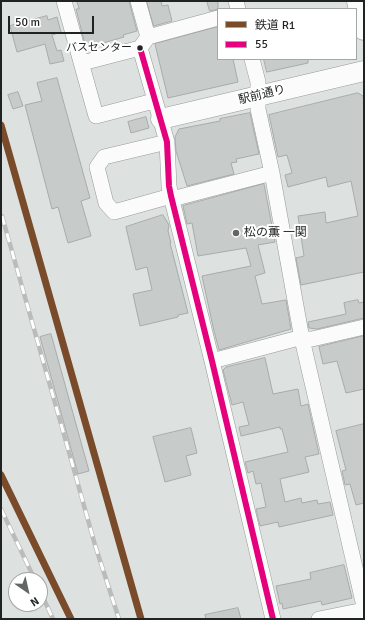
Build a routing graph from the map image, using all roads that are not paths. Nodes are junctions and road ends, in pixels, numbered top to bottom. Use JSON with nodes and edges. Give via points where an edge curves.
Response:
{"nodes":[{"id":1,"x":64,"y":1,"type":"edge"},
{"id":2,"x":138,"y":1,"type":"edge"},
{"id":3,"x":358,"y":1,"type":"edge"},
{"id":4,"x":217,"y":18,"type":"edge"},
{"id":5,"x":364,"y":29,"type":"edge"},
{"id":6,"x":144,"y":43,"type":"junction"},
{"id":7,"x":252,"y":60,"type":"edge"},
{"id":8,"x":82,"y":63,"type":"junction"},
{"id":9,"x":364,"y":70,"type":"edge"},
{"id":10,"x":258,"y":96,"type":"junction"},
{"id":11,"x":158,"y":110,"type":"junction"},
{"id":12,"x":167,"y":142,"type":"junction"},
{"id":13,"x":272,"y":173,"type":"junction"},
{"id":14,"x":172,"y":198,"type":"junction"},
{"id":15,"x":364,"y":327,"type":"edge"},
{"id":16,"x":302,"y":339,"type":"junction"},
{"id":17,"x":212,"y":361,"type":"junction"},
{"id":18,"x":364,"y":606,"type":"edge"},
{"id":19,"x":364,"y":610,"type":"edge"},
{"id":20,"x":273,"y":619,"type":"edge"},
{"id":21,"x":319,"y":619,"type":"edge"}],
"edges":[{"from":1,"to":8,"type":"street"},
{"from":2,"to":6,"type":"street"},
{"from":3,"to":5,"type":"highway"},
{"from":4,"to":6,"type":"street"},
{"from":6,"to":8,"type":"street"},
{"from":6,"to":11,"type":"street"},
{"from":7,"to":10,"type":"street","via":[[258,82]]},
{"from":8,"to":11,"type":"street","via":[[96,116]]},
{"from":9,"to":10,"type":"main road","name":"駅前通り"},
{"from":10,"to":11,"type":"main road","name":"駅前通り"},
{"from":10,"to":13,"type":"street","via":[[258,110]]},
{"from":11,"to":12,"type":"street"},
{"from":12,"to":14,"type":"street"},
{"from":12,"to":14,"type":"street","via":[[104,157],[97,167],[106,203],[114,212]]},
{"from":13,"to":14,"type":"street"},
{"from":13,"to":16,"type":"street"},
{"from":14,"to":17,"type":"street"},
{"from":15,"to":16,"type":"street"},
{"from":16,"to":17,"type":"street"},
{"from":16,"to":18,"type":"street"},
{"from":17,"to":20,"type":"street"},
{"from":19,"to":21,"type":"street"}]}
